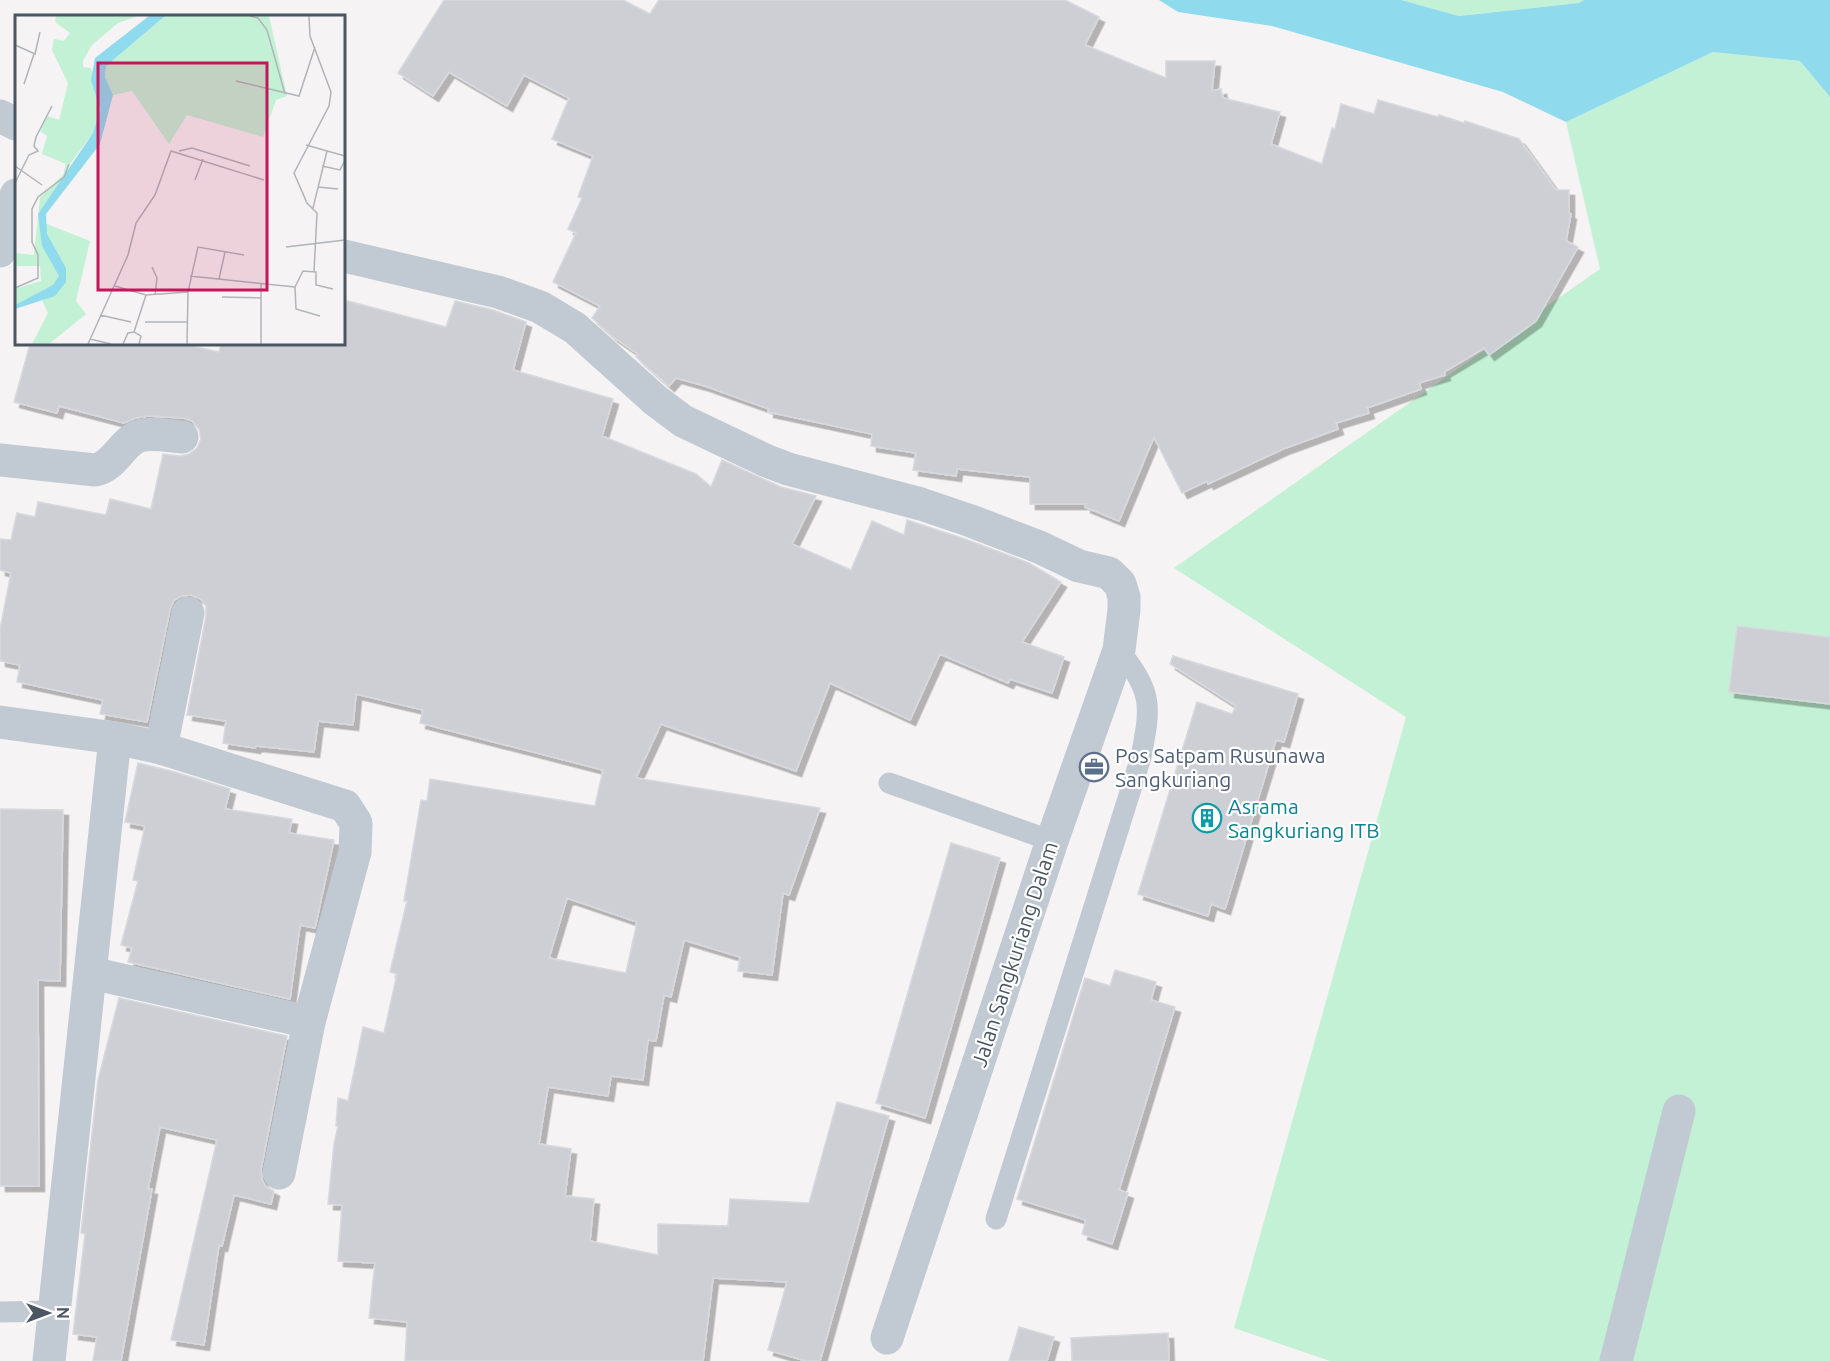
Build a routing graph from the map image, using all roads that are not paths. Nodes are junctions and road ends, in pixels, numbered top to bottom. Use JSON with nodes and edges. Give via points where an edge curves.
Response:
{"nodes":[{"id":1,"x":0,"y":116,"type":"edge"},
{"id":2,"x":15,"y":124,"type":"edge"},
{"id":3,"x":15,"y":198,"type":"edge"},
{"id":4,"x":0,"y":251,"type":"edge"},
{"id":5,"x":345,"y":256,"type":"edge"},
{"id":6,"x":182,"y":438,"type":"dead end"},
{"id":7,"x":0,"y":460,"type":"edge"},
{"id":8,"x":188,"y":613,"type":"dead end"},
{"id":9,"x":1119,"y":650,"type":"junction"},
{"id":10,"x":0,"y":722,"type":"edge"},
{"id":11,"x":115,"y":738,"type":"junction"},
{"id":12,"x":161,"y":748,"type":"junction"},
{"id":13,"x":889,"y":783,"type":"dead end"},
{"id":14,"x":1052,"y":841,"type":"junction"},
{"id":15,"x":91,"y":972,"type":"junction"},
{"id":16,"x":309,"y":1022,"type":"junction"},
{"id":17,"x":1678,"y":1111,"type":"dead end"},
{"id":18,"x":279,"y":1173,"type":"dead end"},
{"id":19,"x":996,"y":1219,"type":"dead end"},
{"id":20,"x":56,"y":1311,"type":"junction"},
{"id":21,"x":0,"y":1312,"type":"edge"},
{"id":22,"x":887,"y":1338,"type":"dead end"},
{"id":23,"x":49,"y":1361,"type":"edge"},
{"id":24,"x":1616,"y":1361,"type":"edge"}],
"edges":[{"from":1,"to":2,"type":"street"},
{"from":3,"to":4,"type":"street"},
{"from":5,"to":9,"type":"street","name":"Jalan Sangkuriang Dalam","via":[[498,292],[540,306],[575,328],[683,421],[766,461],[921,504],[1079,566],[1109,573],[1120,584],[1124,597]]},
{"from":6,"to":7,"type":"street","via":[[136,437],[103,469],[95,470]]},
{"from":8,"to":12,"type":"street"},
{"from":9,"to":14,"type":"street","name":"Jalan Sangkuriang Dalam"},
{"from":9,"to":19,"type":"lane","via":[[1146,692],[1149,719],[1142,757]]},
{"from":10,"to":11,"type":"street"},
{"from":11,"to":12,"type":"street"},
{"from":11,"to":15,"type":"street"},
{"from":12,"to":16,"type":"street","via":[[345,806],[356,823],[355,852]]},
{"from":13,"to":14,"type":"lane"},
{"from":14,"to":22,"type":"street","name":"Jalan Sangkuriang Dalam"},
{"from":15,"to":16,"type":"street"},
{"from":15,"to":20,"type":"street"},
{"from":16,"to":18,"type":"street"},
{"from":17,"to":24,"type":"street"},
{"from":20,"to":21,"type":"lane"},
{"from":20,"to":23,"type":"street"}]}
